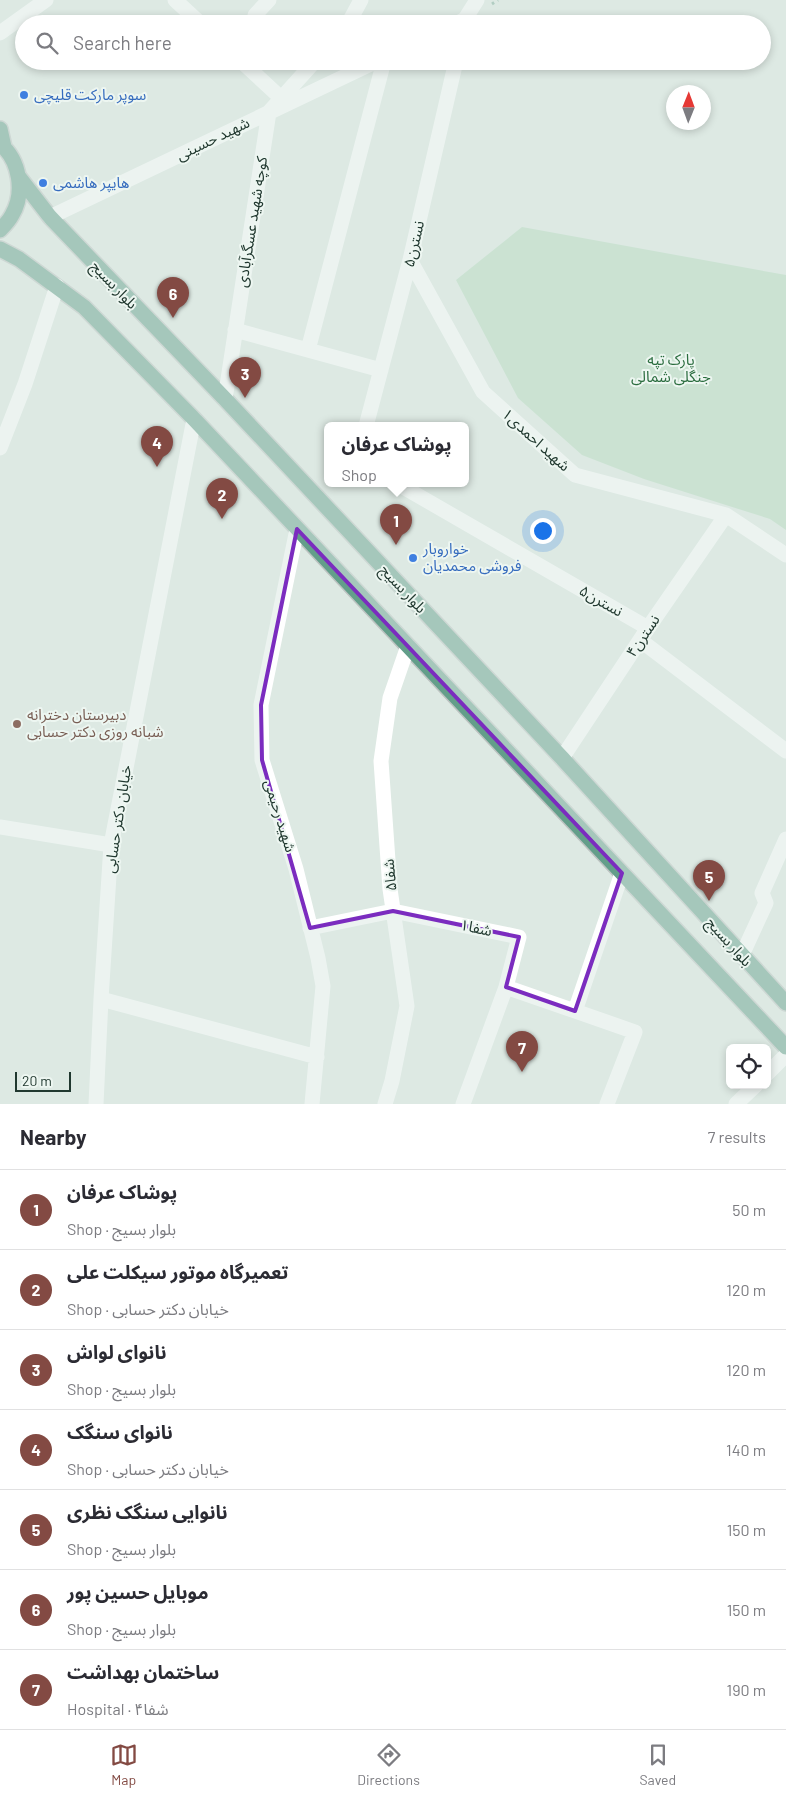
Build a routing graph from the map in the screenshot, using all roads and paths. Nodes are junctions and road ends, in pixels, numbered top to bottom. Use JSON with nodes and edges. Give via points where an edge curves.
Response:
{"nodes":[{"id":1,"x":46,"y":0,"type":"edge"},
{"id":2,"x":176,"y":0,"type":"edge"},
{"id":3,"x":269,"y":0,"type":"edge"},
{"id":4,"x":361,"y":0,"type":"edge"},
{"id":5,"x":477,"y":0,"type":"edge"},
{"id":6,"x":25,"y":15,"type":"edge"},
{"id":7,"x":192,"y":15,"type":"edge"},
{"id":8,"x":255,"y":15,"type":"dead end"},
{"id":9,"x":353,"y":15,"type":"edge"},
{"id":10,"x":467,"y":15,"type":"edge"},
{"id":11,"x":15,"y":22,"type":"edge"},
{"id":12,"x":0,"y":33,"type":"edge"},
{"id":13,"x":251,"y":70,"type":"edge"},
{"id":14,"x":307,"y":70,"type":"edge"},
{"id":15,"x":358,"y":70,"type":"edge"},
{"id":16,"x":382,"y":70,"type":"edge"},
{"id":17,"x":454,"y":70,"type":"edge"},
{"id":18,"x":281,"y":98,"type":"junction"},
{"id":19,"x":269,"y":112,"type":"junction"},
{"id":20,"x":0,"y":129,"type":"edge"},
{"id":21,"x":2,"y":145,"type":"edge"},
{"id":22,"x":19,"y":177,"type":"junction"},
{"id":23,"x":50,"y":217,"type":"junction"},
{"id":24,"x":0,"y":230,"type":"edge"},
{"id":25,"x":0,"y":249,"type":"edge"},
{"id":26,"x":410,"y":260,"type":"junction"},
{"id":27,"x":57,"y":286,"type":"junction"},
{"id":28,"x":235,"y":330,"type":"junction"},
{"id":29,"x":308,"y":350,"type":"junction"},
{"id":30,"x":380,"y":370,"type":"junction"},
{"id":31,"x":225,"y":399,"type":"junction"},
{"id":32,"x":194,"y":419,"type":"junction"},
{"id":33,"x":367,"y":422,"type":"edge"},
{"id":34,"x":0,"y":448,"type":"edge"},
{"id":35,"x":403,"y":487,"type":"edge"},
{"id":36,"x":726,"y":515,"type":"junction"},
{"id":37,"x":297,"y":528,"type":"junction"},
{"id":38,"x":786,"y":556,"type":"edge"},
{"id":39,"x":644,"y":634,"type":"junction"},
{"id":40,"x":408,"y":646,"type":"junction"},
{"id":41,"x":786,"y":751,"type":"edge"},
{"id":42,"x":562,"y":758,"type":"junction"},
{"id":43,"x":0,"y":827,"type":"edge"},
{"id":44,"x":786,"y":839,"type":"edge"},
{"id":45,"x":111,"y":845,"type":"junction"},
{"id":46,"x":622,"y":873,"type":"junction"},
{"id":47,"x":393,"y":911,"type":"junction"},
{"id":48,"x":310,"y":928,"type":"junction"},
{"id":49,"x":742,"y":955,"type":"junction"},
{"id":50,"x":506,"y":987,"type":"junction"},
{"id":51,"x":101,"y":999,"type":"junction"},
{"id":52,"x":786,"y":1003,"type":"edge"},
{"id":53,"x":575,"y":1011,"type":"junction"},
{"id":54,"x":786,"y":1047,"type":"edge"},
{"id":55,"x":786,"y":1055,"type":"edge"},
{"id":56,"x":317,"y":1057,"type":"junction"},
{"id":57,"x":771,"y":1070,"type":"edge"},
{"id":58,"x":752,"y":1089,"type":"edge"},
{"id":59,"x":96,"y":1104,"type":"edge"},
{"id":60,"x":312,"y":1104,"type":"edge"},
{"id":61,"x":385,"y":1104,"type":"edge"},
{"id":62,"x":463,"y":1104,"type":"edge"},
{"id":63,"x":607,"y":1104,"type":"edge"},
{"id":64,"x":736,"y":1104,"type":"edge"}],
"edges":[{"from":1,"to":6,"type":"street"},
{"from":2,"to":7,"type":"street"},
{"from":3,"to":8,"type":"street"},
{"from":4,"to":9,"type":"street"},
{"from":5,"to":10,"type":"street"},
{"from":11,"to":12,"type":"street"},
{"from":13,"to":18,"type":"street"},
{"from":14,"to":18,"type":"street"},
{"from":15,"to":19,"type":"street","name":"شهید حسینی"},
{"from":16,"to":29,"type":"street"},
{"from":17,"to":26,"type":"street","name":"نسترن۵"},
{"from":18,"to":19,"type":"street"},
{"from":19,"to":23,"type":"street","name":"شهید حسینی"},
{"from":19,"to":28,"type":"street","name":"کوچه شهید عسگرآبادی"},
{"from":20,"to":21,"type":"main road"},
{"from":21,"to":22,"type":"main road","via":[[14,161]]},
{"from":22,"to":23,"type":"main road","name":"بلوار بسیج"},
{"from":22,"to":24,"type":"main road","via":[[19,196],[12,215]]},
{"from":23,"to":31,"type":"main road","name":"بلوار بسیج"},
{"from":25,"to":27,"type":"main road","name":"بلوار بسیج"},
{"from":26,"to":30,"type":"street","name":"نسترن۵"},
{"from":26,"to":36,"type":"street","name":"شهید احمدی۱","via":[[484,392],[575,475]]},
{"from":27,"to":32,"type":"main road","name":"بلوار بسیج","via":[[84,307]]},
{"from":27,"to":34,"type":"street","via":[[28,376]]},
{"from":28,"to":29,"type":"street"},
{"from":28,"to":31,"type":"street","name":"کوچه شهید عسگرآبادی"},
{"from":29,"to":30,"type":"street"},
{"from":30,"to":33,"type":"street","name":"نسترن۵"},
{"from":31,"to":42,"type":"main road","name":"بلوار بسیج"},
{"from":32,"to":37,"type":"main road","name":"بلوار بسیج"},
{"from":32,"to":45,"type":"street","name":"خیابان دکتر حسابی"},
{"from":35,"to":39,"type":"street","name":"نسترن۵"},
{"from":36,"to":38,"type":"street","name":"شهید احمدی۱"},
{"from":36,"to":39,"type":"street","name":"نسترن۴"},
{"from":37,"to":40,"type":"main road","name":"بلوار بسیج"},
{"from":37,"to":48,"type":"street","name":"شهید رحیمی","via":[[260,705],[262,760],[296,869]]},
{"from":39,"to":41,"type":"street","name":"نسترن۵"},
{"from":39,"to":42,"type":"street","name":"نسترن۴"},
{"from":40,"to":46,"type":"main road","name":"بلوار بسیج"},
{"from":40,"to":47,"type":"street","name":"شفا۵","via":[[390,698],[381,761]]},
{"from":42,"to":49,"type":"main road","name":"بلوار بسیج"},
{"from":43,"to":45,"type":"street"},
{"from":44,"to":49,"type":"street","via":[[762,892],[766,902]]},
{"from":45,"to":51,"type":"street","name":"خیابان دکتر حسابی"},
{"from":46,"to":53,"type":"street"},
{"from":46,"to":54,"type":"main road","name":"بلوار بسیج"},
{"from":47,"to":48,"type":"street","name":"شفا۱"},
{"from":47,"to":50,"type":"street","name":"شفا۱","via":[[520,938]]},
{"from":47,"to":61,"type":"street","name":"شفا۵","via":[[407,1006]]},
{"from":48,"to":56,"type":"street","name":"شهید رحیمی","via":[[323,986]]},
{"from":49,"to":52,"type":"main road","name":"بلوار بسیج"},
{"from":50,"to":53,"type":"street"},
{"from":50,"to":62,"type":"street"},
{"from":51,"to":56,"type":"street"},
{"from":51,"to":59,"type":"street","name":"خیابان دکتر حسابی"},
{"from":53,"to":63,"type":"street","via":[[635,1032]]},
{"from":55,"to":57,"type":"street"},
{"from":56,"to":60,"type":"street","name":"شهید رحیمی"},
{"from":58,"to":64,"type":"street"}]}
